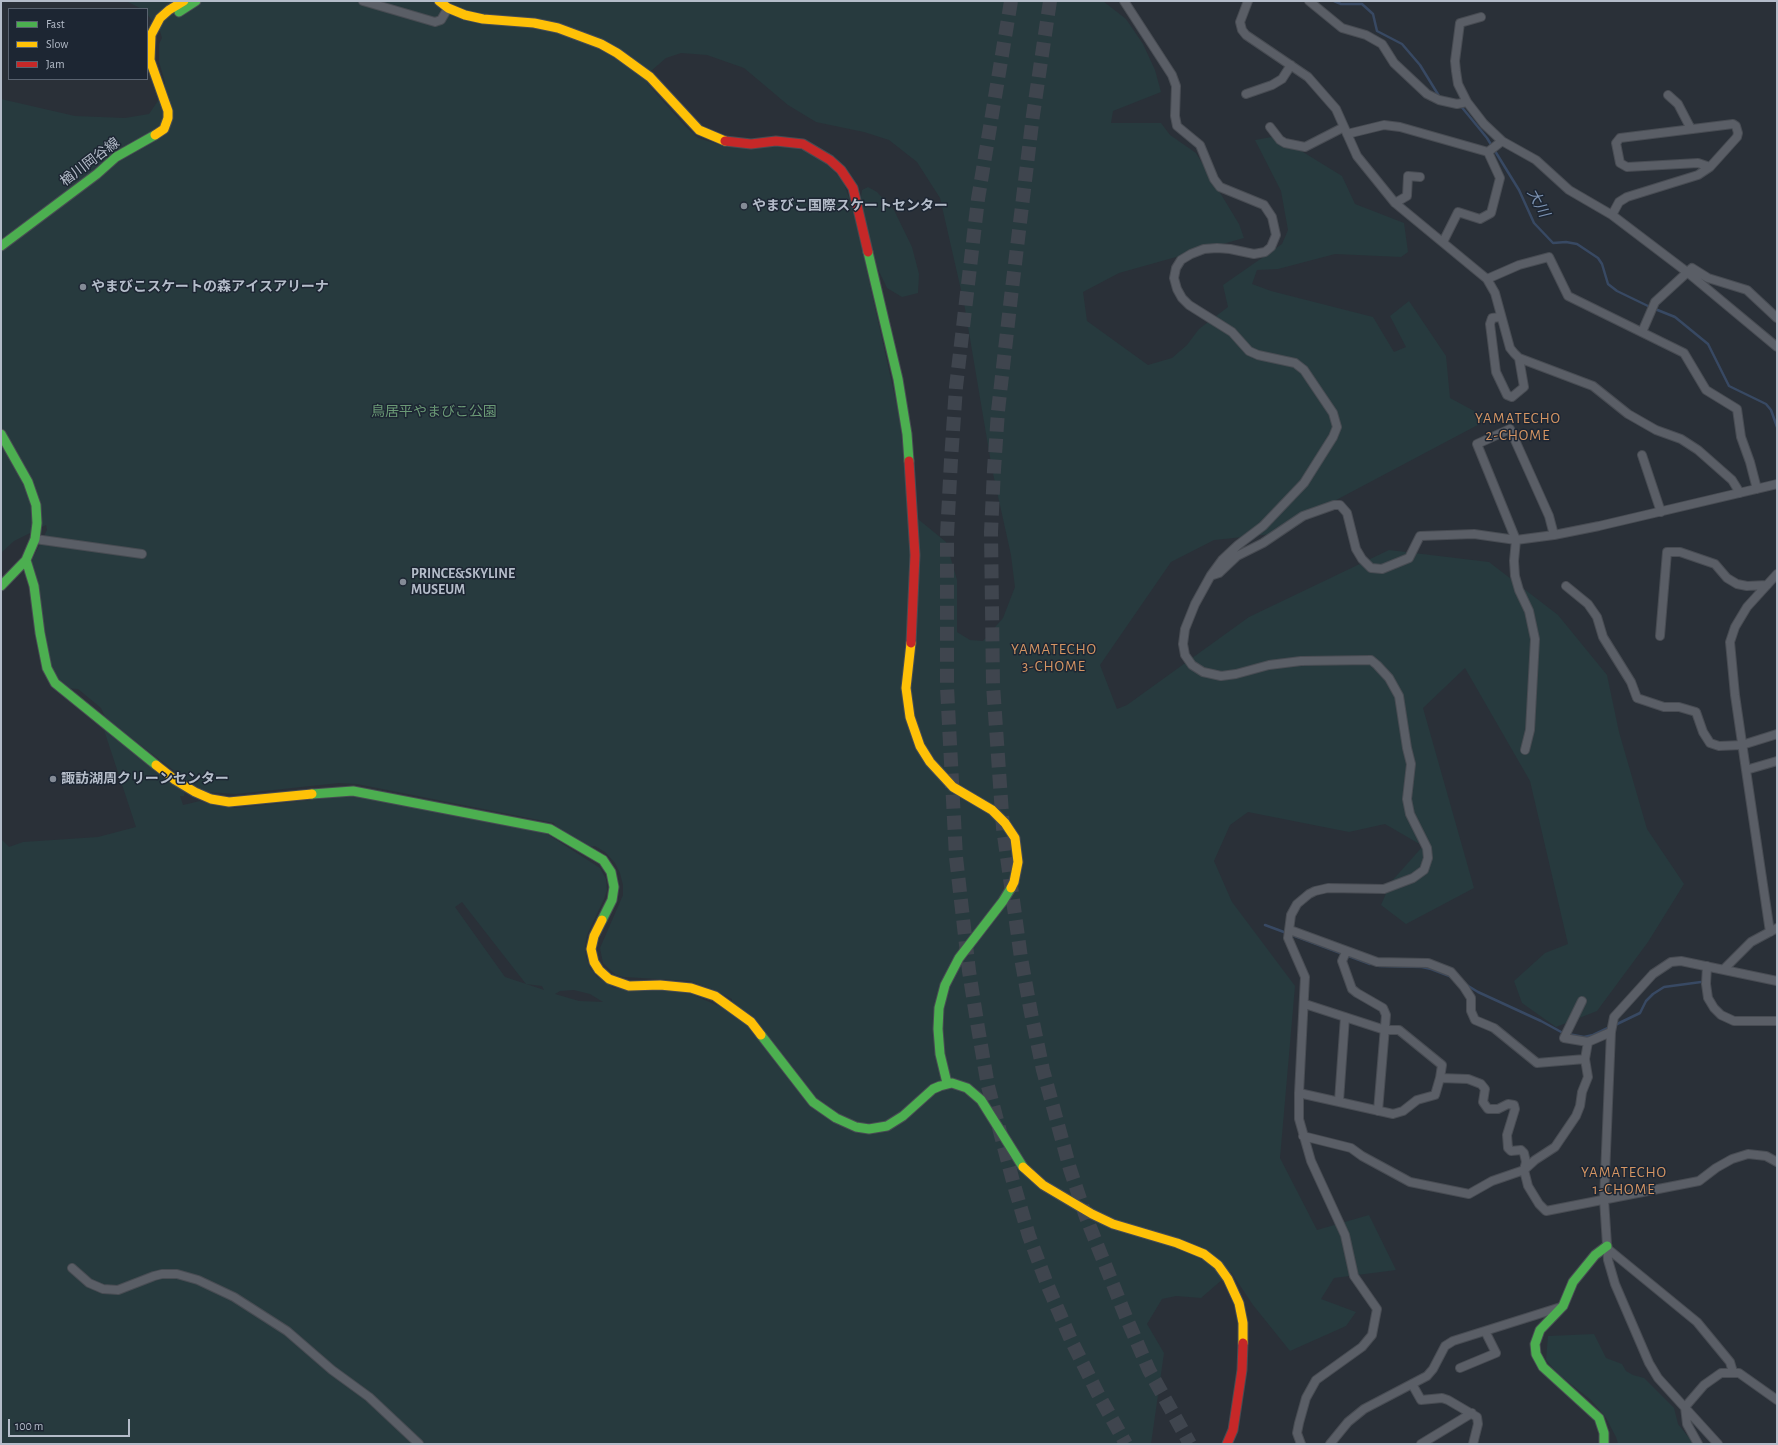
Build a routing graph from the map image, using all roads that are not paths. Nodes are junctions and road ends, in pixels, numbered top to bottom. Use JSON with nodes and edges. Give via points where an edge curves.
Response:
{"nodes":[{"id":1,"x":184,"y":1,"type":"edge"},
{"id":2,"x":196,"y":1,"type":"edge"},
{"id":3,"x":364,"y":1,"type":"edge"},
{"id":4,"x":1124,"y":1,"type":"edge"},
{"id":5,"x":1248,"y":1,"type":"edge"},
{"id":6,"x":1309,"y":1,"type":"edge"},
{"id":7,"x":444,"y":5,"type":"edge"},
{"id":8,"x":1481,"y":17,"type":"dead end"},
{"id":9,"x":152,"y":43,"type":"junction"},
{"id":10,"x":1291,"y":65,"type":"junction"},
{"id":11,"x":1246,"y":94,"type":"dead end"},
{"id":12,"x":1668,"y":95,"type":"dead end"},
{"id":13,"x":1467,"y":102,"type":"junction"},
{"id":14,"x":1270,"y":127,"type":"dead end"},
{"id":15,"x":1691,"y":129,"type":"junction"},
{"id":16,"x":1346,"y":131,"type":"junction"},
{"id":17,"x":1502,"y":141,"type":"junction"},
{"id":18,"x":1488,"y":152,"type":"junction"},
{"id":19,"x":1710,"y":167,"type":"junction"},
{"id":20,"x":1420,"y":177,"type":"dead end"},
{"id":21,"x":1395,"y":203,"type":"junction"},
{"id":22,"x":1612,"y":215,"type":"junction"},
{"id":23,"x":1443,"y":242,"type":"junction"},
{"id":24,"x":1,"y":246,"type":"edge"},
{"id":25,"x":1687,"y":272,"type":"junction"},
{"id":26,"x":1487,"y":280,"type":"junction"},
{"id":27,"x":1500,"y":317,"type":"junction"},
{"id":28,"x":1777,"y":318,"type":"edge"},
{"id":29,"x":1642,"y":332,"type":"junction"},
{"id":30,"x":1777,"y":347,"type":"edge"},
{"id":31,"x":1519,"y":358,"type":"junction"},
{"id":32,"x":1,"y":434,"type":"edge"},
{"id":33,"x":1642,"y":455,"type":"dead end"},
{"id":34,"x":1777,"y":484,"type":"edge"},
{"id":35,"x":1757,"y":489,"type":"junction"},
{"id":36,"x":1740,"y":492,"type":"junction"},
{"id":37,"x":1661,"y":512,"type":"junction"},
{"id":38,"x":1554,"y":535,"type":"junction"},
{"id":39,"x":35,"y":539,"type":"junction"},
{"id":40,"x":1516,"y":540,"type":"junction"},
{"id":41,"x":142,"y":554,"type":"dead end"},
{"id":42,"x":26,"y":560,"type":"junction"},
{"id":43,"x":1211,"y":575,"type":"junction"},
{"id":44,"x":1772,"y":579,"type":"edge"},
{"id":45,"x":1,"y":586,"type":"edge"},
{"id":46,"x":1566,"y":586,"type":"dead end"},
{"id":47,"x":1777,"y":588,"type":"edge"},
{"id":48,"x":1660,"y":636,"type":"dead end"},
{"id":49,"x":1777,"y":734,"type":"edge"},
{"id":50,"x":1742,"y":745,"type":"junction"},
{"id":51,"x":1525,"y":750,"type":"dead end"},
{"id":52,"x":1777,"y":760,"type":"edge"},
{"id":53,"x":1746,"y":770,"type":"junction"},
{"id":54,"x":1290,"y":930,"type":"junction"},
{"id":55,"x":1773,"y":930,"type":"edge"},
{"id":56,"x":1346,"y":952,"type":"junction"},
{"id":57,"x":1707,"y":966,"type":"junction"},
{"id":58,"x":1724,"y":969,"type":"junction"},
{"id":59,"x":1777,"y":981,"type":"edge"},
{"id":60,"x":1582,"y":1001,"type":"dead end"},
{"id":61,"x":1305,"y":1004,"type":"junction"},
{"id":62,"x":1345,"y":1017,"type":"junction"},
{"id":63,"x":1777,"y":1021,"type":"edge"},
{"id":64,"x":1385,"y":1030,"type":"junction"},
{"id":65,"x":1611,"y":1032,"type":"junction"},
{"id":66,"x":1588,"y":1042,"type":"junction"},
{"id":67,"x":1586,"y":1059,"type":"junction"},
{"id":68,"x":1440,"y":1078,"type":"junction"},
{"id":69,"x":947,"y":1083,"type":"junction"},
{"id":70,"x":1299,"y":1093,"type":"junction"},
{"id":71,"x":1339,"y":1101,"type":"junction"},
{"id":72,"x":1378,"y":1111,"type":"junction"},
{"id":73,"x":1303,"y":1136,"type":"junction"},
{"id":74,"x":1777,"y":1162,"type":"edge"},
{"id":75,"x":1524,"y":1170,"type":"junction"},
{"id":76,"x":1604,"y":1199,"type":"junction"},
{"id":77,"x":1607,"y":1248,"type":"junction"},
{"id":78,"x":72,"y":1268,"type":"dead end"},
{"id":79,"x":1563,"y":1306,"type":"junction"},
{"id":80,"x":1485,"y":1331,"type":"junction"},
{"id":81,"x":1460,"y":1368,"type":"dead end"},
{"id":82,"x":1733,"y":1372,"type":"junction"},
{"id":83,"x":1412,"y":1384,"type":"junction"},
{"id":84,"x":1777,"y":1400,"type":"edge"},
{"id":85,"x":1685,"y":1407,"type":"junction"},
{"id":86,"x":1472,"y":1413,"type":"junction"},
{"id":87,"x":419,"y":1444,"type":"edge"},
{"id":88,"x":1227,"y":1444,"type":"edge"},
{"id":89,"x":1301,"y":1444,"type":"edge"},
{"id":90,"x":1330,"y":1444,"type":"edge"},
{"id":91,"x":1421,"y":1444,"type":"edge"},
{"id":92,"x":1473,"y":1444,"type":"edge"},
{"id":93,"x":1604,"y":1444,"type":"edge"},
{"id":94,"x":1698,"y":1444,"type":"edge"},
{"id":95,"x":1718,"y":1444,"type":"edge"}],
"edges":[{"from":1,"to":9,"type":"street","name":"楢川岡谷線","via":[[160,18],[151,35]]},
{"from":2,"to":9,"type":"street","via":[[167,20]]},
{"from":3,"to":7,"type":"street","via":[[435,22],[441,20]]},
{"from":4,"to":43,"type":"street","via":[[1172,75],[1176,86],[1177,126],[1200,145],[1220,187],[1264,205],[1272,218],[1276,235],[1271,247],[1265,252],[1254,254],[1230,249],[1204,248],[1191,254],[1181,260],[1176,268],[1174,278],[1177,289],[1189,305],[1232,332],[1249,351],[1295,363],[1304,370],[1336,420],[1337,427],[1333,437],[1304,483],[1263,526],[1222,560]]},
{"from":5,"to":10,"type":"street","via":[[1240,22],[1242,30]]},
{"from":6,"to":13,"type":"street","via":[[1342,28],[1366,35],[1382,44],[1394,63],[1427,94],[1457,104]]},
{"from":7,"to":69,"type":"street","via":[[465,15],[483,19],[534,23],[558,28],[601,44],[650,77],[699,130],[735,143],[776,141],[803,144],[830,160],[841,170],[853,188],[898,378],[907,434],[915,555],[913,618],[906,688],[910,718],[920,746],[940,774],[953,787],[992,810],[1005,823],[1014,838],[1018,862],[1014,882],[1003,901],[959,958],[945,985],[939,1008],[938,1029],[940,1054]]},
{"from":8,"to":13,"type":"street","via":[[1460,23],[1455,61],[1458,84]]},
{"from":9,"to":24,"type":"street","name":"楢川岡谷線","via":[[152,69],[168,111],[164,129],[150,140],[116,157]]},
{"from":10,"to":11,"type":"street","via":[[1282,79]]},
{"from":10,"to":16,"type":"street","via":[[1308,77],[1327,97],[1336,109]]},
{"from":12,"to":15,"type":"street","via":[[1678,104]]},
{"from":13,"to":17,"type":"street","via":[[1484,124]]},
{"from":14,"to":16,"type":"street","via":[[1286,143],[1305,147]]},
{"from":15,"to":19,"type":"street","via":[[1733,124],[1738,130],[1737,138]]},
{"from":15,"to":19,"type":"street","via":[[1620,138],[1616,143],[1620,163],[1627,168],[1698,163]]},
{"from":16,"to":18,"type":"street","via":[[1384,125],[1400,127]]},
{"from":16,"to":21,"type":"street","via":[[1357,156]]},
{"from":17,"to":18,"type":"street"},
{"from":17,"to":22,"type":"street","via":[[1536,160],[1569,190]]},
{"from":18,"to":23,"type":"street","via":[[1500,178],[1491,213],[1480,219],[1458,212]]},
{"from":19,"to":22,"type":"street","via":[[1698,175],[1626,196],[1619,202]]},
{"from":20,"to":21,"type":"street","via":[[1408,176],[1407,196]]},
{"from":21,"to":23,"type":"street"},
{"from":22,"to":25,"type":"street"},
{"from":23,"to":26,"type":"street"},
{"from":25,"to":28,"type":"street","via":[[1692,268],[1708,278],[1747,290]]},
{"from":25,"to":29,"type":"street","via":[[1655,302]]},
{"from":25,"to":30,"type":"street"},
{"from":26,"to":27,"type":"street","via":[[1495,293]]},
{"from":26,"to":29,"type":"street","via":[[1519,265],[1549,257],[1568,296]]},
{"from":27,"to":31,"type":"street","via":[[1510,348]]},
{"from":27,"to":31,"type":"street","via":[[1492,318],[1490,324],[1496,372],[1507,395],[1512,397],[1524,387]]},
{"from":29,"to":35,"type":"street","via":[[1684,353],[1706,390],[1737,409],[1741,437]]},
{"from":31,"to":36,"type":"street","via":[[1593,386],[1628,414],[1656,430],[1682,439],[1732,480]]},
{"from":32,"to":39,"type":"street","via":[[28,482],[34,500],[37,523]]},
{"from":33,"to":37,"type":"street"},
{"from":34,"to":35,"type":"street"},
{"from":35,"to":36,"type":"street"},
{"from":36,"to":37,"type":"street"},
{"from":37,"to":38,"type":"street"},
{"from":38,"to":40,"type":"street"},
{"from":38,"to":40,"type":"street","via":[[1549,516],[1510,430],[1477,444]]},
{"from":39,"to":41,"type":"street"},
{"from":39,"to":42,"type":"street"},
{"from":40,"to":43,"type":"street","via":[[1474,534],[1420,536],[1409,558],[1382,568],[1371,568],[1356,549],[1347,513],[1340,505],[1334,504],[1303,516],[1263,543],[1237,556],[1220,573]]},
{"from":40,"to":51,"type":"street","via":[[1515,576],[1529,611],[1535,639],[1530,730]]},
{"from":42,"to":45,"type":"street"},
{"from":42,"to":69,"type":"street","via":[[34,586],[47,668],[55,683],[175,780],[195,792],[211,799],[229,802],[340,790],[353,791],[550,829],[603,860],[611,872],[614,887],[612,900],[594,936],[591,949],[596,966],[609,979],[629,986],[691,988],[715,996],[751,1022],[813,1102],[836,1118],[856,1127],[869,1129],[887,1126],[903,1116],[933,1089]]},
{"from":43,"to":54,"type":"street","via":[[1195,604],[1186,629],[1185,655],[1192,665],[1203,672],[1220,676],[1301,661],[1371,660],[1389,678],[1399,696],[1406,748],[1411,764],[1407,799],[1410,814],[1427,848],[1428,858],[1424,870],[1413,878],[1384,889],[1328,888],[1315,891],[1297,904],[1290,915]]},
{"from":44,"to":47,"type":"street"},
{"from":44,"to":48,"type":"street","via":[[1747,586],[1737,584],[1727,578],[1715,564],[1680,552],[1667,552]]},
{"from":44,"to":50,"type":"street","via":[[1747,607],[1735,627],[1730,642],[1734,695]]},
{"from":46,"to":50,"type":"street","via":[[1588,604],[1597,617],[1603,637],[1631,682],[1637,698],[1664,707],[1679,707],[1696,712],[1710,743],[1719,746]]},
{"from":49,"to":50,"type":"street"},
{"from":50,"to":53,"type":"street"},
{"from":52,"to":53,"type":"street"},
{"from":53,"to":55,"type":"street"},
{"from":54,"to":56,"type":"street"},
{"from":54,"to":61,"type":"street","via":[[1288,938],[1305,977]]},
{"from":55,"to":58,"type":"street","via":[[1751,942]]},
{"from":56,"to":64,"type":"street","via":[[1342,961],[1352,989],[1383,1008],[1386,1015]]},
{"from":56,"to":67,"type":"street","via":[[1377,962],[1428,963],[1451,972],[1471,998],[1471,1011],[1475,1020],[1494,1028],[1537,1063]]},
{"from":57,"to":58,"type":"street"},
{"from":57,"to":63,"type":"street","via":[[1708,998],[1721,1015],[1734,1021]]},
{"from":57,"to":65,"type":"street","via":[[1681,961],[1671,962],[1661,968],[1614,1017]]},
{"from":58,"to":59,"type":"street"},
{"from":60,"to":66,"type":"street","via":[[1564,1038]]},
{"from":61,"to":62,"type":"street"},
{"from":61,"to":70,"type":"street"},
{"from":62,"to":64,"type":"street"},
{"from":62,"to":71,"type":"street"},
{"from":64,"to":68,"type":"street","via":[[1400,1030],[1442,1064]]},
{"from":64,"to":72,"type":"street"},
{"from":65,"to":66,"type":"street"},
{"from":65,"to":76,"type":"street"},
{"from":66,"to":67,"type":"street"},
{"from":67,"to":75,"type":"street","via":[[1588,1077],[1576,1116],[1555,1147]]},
{"from":68,"to":72,"type":"street","via":[[1435,1095],[1417,1100],[1403,1111],[1393,1114]]},
{"from":68,"to":75,"type":"street","via":[[1468,1079],[1481,1084],[1485,1089],[1483,1102],[1488,1109],[1514,1105],[1507,1142],[1511,1151],[1521,1150],[1524,1153]]},
{"from":69,"to":88,"type":"street","via":[[963,1086],[978,1096],[1025,1170],[1043,1185],[1113,1224],[1199,1251],[1214,1261],[1225,1273],[1239,1303],[1243,1333],[1242,1370],[1233,1430]]},
{"from":70,"to":71,"type":"street"},
{"from":70,"to":73,"type":"street"},
{"from":71,"to":72,"type":"street"},
{"from":73,"to":75,"type":"street","via":[[1350,1148],[1410,1182],[1459,1194],[1469,1194],[1492,1181]]},
{"from":73,"to":89,"type":"street","via":[[1311,1161],[1345,1235],[1354,1276],[1377,1309],[1372,1335],[1362,1347],[1316,1380],[1306,1398],[1298,1428]]},
{"from":74,"to":76,"type":"street","via":[[1766,1156],[1748,1154],[1732,1159],[1699,1181]]},
{"from":75,"to":76,"type":"street","via":[[1532,1194],[1546,1211]]},
{"from":76,"to":77,"type":"street"},
{"from":77,"to":79,"type":"street","via":[[1595,1255],[1579,1274]]},
{"from":77,"to":82,"type":"street","via":[[1697,1322],[1730,1362]]},
{"from":77,"to":85,"type":"street","via":[[1615,1284],[1649,1363],[1658,1378]]},
{"from":78,"to":87,"type":"street","via":[[90,1283],[103,1289],[118,1290],[154,1276],[177,1274],[198,1280],[234,1297],[287,1331],[332,1370],[369,1397]]},
{"from":79,"to":80,"type":"street"},
{"from":79,"to":93,"type":"street","via":[[1538,1334],[1536,1354],[1543,1367],[1599,1418],[1604,1433]]},
{"from":80,"to":81,"type":"street","via":[[1496,1353]]},
{"from":80,"to":83,"type":"street","via":[[1445,1346],[1427,1376]]},
{"from":82,"to":84,"type":"street","via":[[1739,1373]]},
{"from":82,"to":85,"type":"street","via":[[1721,1373],[1704,1385]]},
{"from":83,"to":86,"type":"street","via":[[1421,1400],[1442,1398]]},
{"from":83,"to":90,"type":"street","via":[[1364,1409],[1348,1422]]},
{"from":85,"to":94,"type":"street","via":[[1687,1424]]},
{"from":85,"to":95,"type":"street"},
{"from":86,"to":91,"type":"street"},
{"from":86,"to":92,"type":"street","via":[[1477,1417],[1478,1424]]}]}
